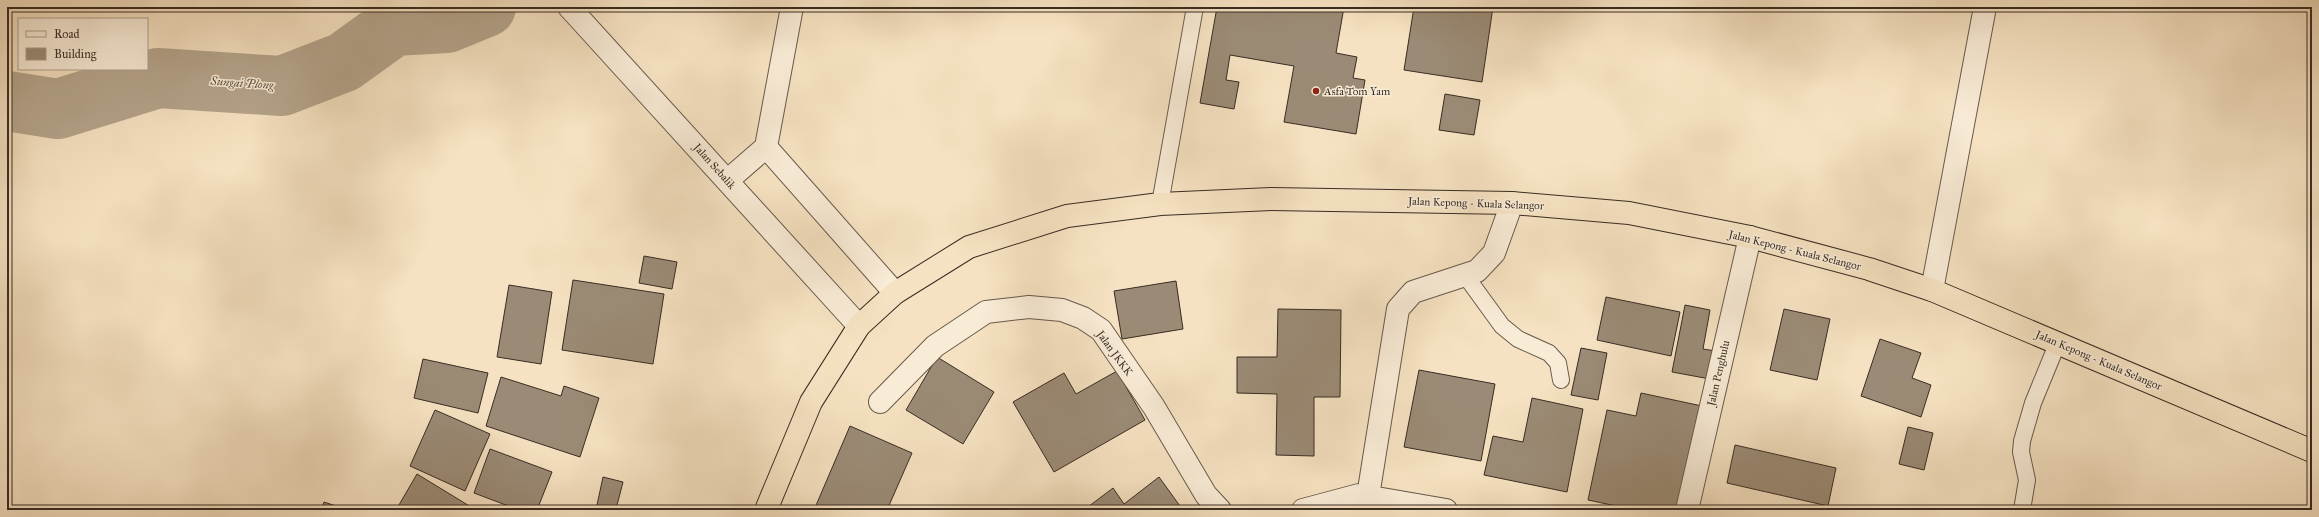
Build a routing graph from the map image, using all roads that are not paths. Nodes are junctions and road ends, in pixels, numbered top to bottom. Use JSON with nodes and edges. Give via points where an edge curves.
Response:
{"nodes":[{"id":1,"x":570,"y":7,"type":"edge"},
{"id":2,"x":792,"y":7,"type":"edge"},
{"id":3,"x":1195,"y":7,"type":"edge"},
{"id":4,"x":1985,"y":7,"type":"edge"},
{"id":5,"x":766,"y":147,"type":"junction"},
{"id":6,"x":728,"y":180,"type":"junction"},
{"id":7,"x":1512,"y":202,"type":"junction"},
{"id":8,"x":1160,"y":204,"type":"junction"},
{"id":9,"x":1750,"y":237,"type":"junction"},
{"id":10,"x":1466,"y":275,"type":"junction"},
{"id":11,"x":1932,"y":290,"type":"junction"},
{"id":12,"x":896,"y":294,"type":"junction"},
{"id":13,"x":859,"y":326,"type":"junction"},
{"id":14,"x":2058,"y":342,"type":"junction"},
{"id":15,"x":1561,"y":380,"type":"dead end"},
{"id":16,"x":880,"y":402,"type":"dead end"},
{"id":17,"x":2312,"y":451,"type":"edge"},
{"id":18,"x":1368,"y":496,"type":"junction"},
{"id":19,"x":766,"y":510,"type":"edge"},
{"id":20,"x":1220,"y":510,"type":"edge"},
{"id":21,"x":1303,"y":510,"type":"edge"},
{"id":22,"x":1446,"y":510,"type":"edge"},
{"id":23,"x":1687,"y":510,"type":"edge"},
{"id":24,"x":2022,"y":510,"type":"edge"}],
"edges":[{"from":1,"to":6,"type":"street","name":"Jalan Sebalik"},
{"from":2,"to":5,"type":"street"},
{"from":3,"to":8,"type":"lane"},
{"from":4,"to":11,"type":"street"},
{"from":5,"to":6,"type":"street"},
{"from":5,"to":12,"type":"street"},
{"from":6,"to":13,"type":"street","name":"Jalan Sebalik"},
{"from":7,"to":8,"type":"highway","name":"Jalan Kepong - Kuala Selangor","via":[[1271,199]]},
{"from":7,"to":9,"type":"highway","name":"Jalan Kepong - Kuala Selangor","via":[[1629,213]]},
{"from":7,"to":10,"type":"street","via":[[1494,253],[1477,271]]},
{"from":8,"to":12,"type":"highway","name":"Jalan Kepong - Kuala Selangor","via":[[1067,216],[969,247]]},
{"from":9,"to":11,"type":"highway","name":"Jalan Kepong - Kuala Selangor","via":[[1869,269]]},
{"from":9,"to":23,"type":"street","name":"Jalan Penghulu"},
{"from":10,"to":15,"type":"lane","via":[[1502,326],[1518,339],[1549,353],[1558,363]]},
{"from":10,"to":18,"type":"street","via":[[1413,292],[1398,309]]},
{"from":11,"to":14,"type":"highway","name":"Jalan Kepong - Kuala Selangor"},
{"from":12,"to":13,"type":"highway","name":"Jalan Kepong - Kuala Selangor"},
{"from":13,"to":19,"type":"highway","name":"Jalan Kepong - Kuala Selangor","via":[[811,402]]},
{"from":14,"to":17,"type":"highway","name":"Jalan Kepong - Kuala Selangor"},
{"from":14,"to":24,"type":"lane","via":[[2022,441],[2021,452],[2027,480]]},
{"from":16,"to":20,"type":"street","name":"Jalan JKKK","via":[[935,346],[986,312],[1029,308],[1062,310],[1083,318],[1101,330],[1154,407],[1206,495]]},
{"from":18,"to":21,"type":"street","via":[[1349,497]]},
{"from":18,"to":22,"type":"street"}]}
